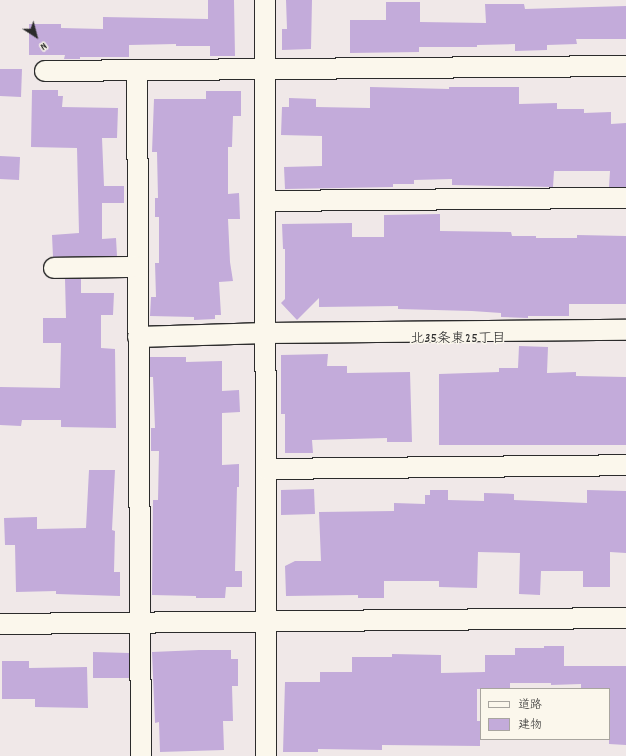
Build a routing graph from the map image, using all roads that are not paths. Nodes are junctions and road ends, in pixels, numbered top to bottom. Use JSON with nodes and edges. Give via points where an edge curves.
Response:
{"nodes":[{"id":1,"x":265,"y":0,"type":"edge"},
{"id":2,"x":626,"y":66,"type":"edge"},
{"id":3,"x":265,"y":68,"type":"junction"},
{"id":4,"x":137,"y":70,"type":"junction"},
{"id":5,"x":45,"y":71,"type":"dead end"},
{"id":6,"x":626,"y":198,"type":"edge"},
{"id":7,"x":265,"y":201,"type":"junction"},
{"id":8,"x":138,"y":267,"type":"junction"},
{"id":9,"x":54,"y":268,"type":"dead end"},
{"id":10,"x":626,"y":330,"type":"edge"},
{"id":11,"x":266,"y":332,"type":"junction"},
{"id":12,"x":138,"y":337,"type":"junction"},
{"id":13,"x":626,"y":465,"type":"edge"},
{"id":14,"x":266,"y":469,"type":"junction"},
{"id":15,"x":626,"y":618,"type":"edge"},
{"id":16,"x":266,"y":621,"type":"junction"},
{"id":17,"x":140,"y":622,"type":"junction"},
{"id":18,"x":0,"y":624,"type":"edge"},
{"id":19,"x":141,"y":756,"type":"edge"},
{"id":20,"x":266,"y":756,"type":"edge"}],
"edges":[{"from":1,"to":3,"type":"street"},
{"from":2,"to":3,"type":"street"},
{"from":3,"to":4,"type":"street"},
{"from":3,"to":7,"type":"street"},
{"from":4,"to":5,"type":"street"},
{"from":4,"to":8,"type":"street"},
{"from":6,"to":7,"type":"street"},
{"from":7,"to":11,"type":"street"},
{"from":8,"to":9,"type":"street"},
{"from":8,"to":12,"type":"street"},
{"from":10,"to":11,"type":"street"},
{"from":11,"to":12,"type":"street"},
{"from":11,"to":14,"type":"street"},
{"from":12,"to":17,"type":"street"},
{"from":13,"to":14,"type":"street"},
{"from":14,"to":16,"type":"street"},
{"from":15,"to":16,"type":"street"},
{"from":16,"to":17,"type":"street"},
{"from":16,"to":20,"type":"street"},
{"from":17,"to":18,"type":"street"},
{"from":17,"to":19,"type":"street"}]}
